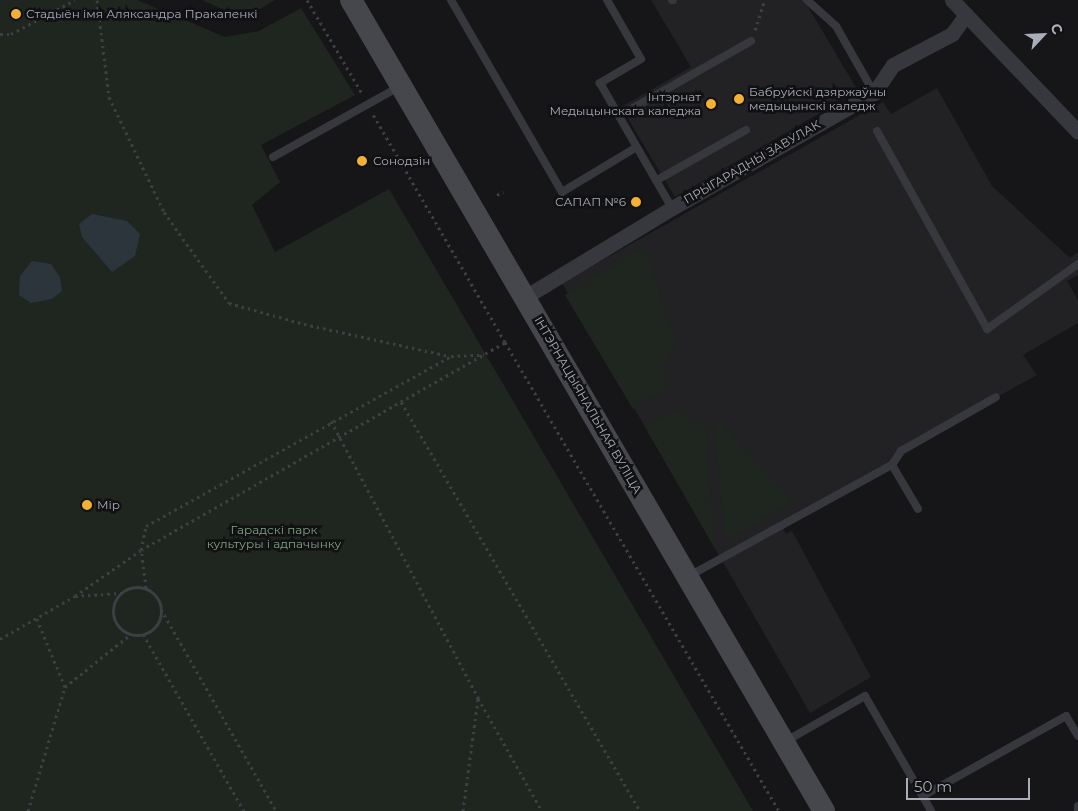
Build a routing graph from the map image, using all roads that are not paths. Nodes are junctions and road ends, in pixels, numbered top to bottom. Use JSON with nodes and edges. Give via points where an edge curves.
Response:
{"nodes":[{"id":1,"x":351,"y":0,"type":"edge"},
{"id":2,"x":451,"y":0,"type":"edge"},
{"id":3,"x":607,"y":0,"type":"edge"},
{"id":4,"x":807,"y":0,"type":"edge"},
{"id":5,"x":952,"y":0,"type":"edge"},
{"id":6,"x":966,"y":15,"type":"junction"},
{"id":7,"x":751,"y":41,"type":"road end"},
{"id":8,"x":401,"y":86,"type":"junction"},
{"id":9,"x":874,"y":93,"type":"junction"},
{"id":10,"x":619,"y":116,"type":"junction"},
{"id":11,"x":746,"y":130,"type":"dead end"},
{"id":12,"x":877,"y":131,"type":"dead end"},
{"id":13,"x":1078,"y":132,"type":"edge"},
{"id":14,"x":637,"y":147,"type":"junction"},
{"id":15,"x":273,"y":157,"type":"dead end"},
{"id":16,"x":656,"y":180,"type":"junction"},
{"id":17,"x":672,"y":208,"type":"junction"},
{"id":18,"x":1078,"y":264,"type":"edge"},
{"id":19,"x":525,"y":297,"type":"junction"},
{"id":20,"x":996,"y":397,"type":"dead end"},
{"id":21,"x":892,"y":465,"type":"junction"},
{"id":22,"x":918,"y":509,"type":"dead end"},
{"id":23,"x":688,"y":577,"type":"junction"},
{"id":24,"x":1078,"y":736,"type":"edge"},
{"id":25,"x":784,"y":742,"type":"junction"},
{"id":26,"x":923,"y":796,"type":"junction"},
{"id":27,"x":1078,"y":806,"type":"edge"},
{"id":28,"x":824,"y":811,"type":"edge"},
{"id":29,"x":931,"y":811,"type":"edge"},
{"id":30,"x":1078,"y":811,"type":"edge"}],
"edges":[{"from":1,"to":8,"type":"main road","name":"ІНТЭРНАЦЫЯНАЛЬНАЯ ВУЛІЦА"},
{"from":2,"to":14,"type":"lane","via":[[562,192]]},
{"from":3,"to":10,"type":"lane","via":[[641,59],[600,84]]},
{"from":4,"to":9,"type":"lane","via":[[836,26]]},
{"from":5,"to":6,"type":"street"},
{"from":6,"to":9,"type":"street","name":"ПРЫГАРАДНЫ ЗАВУЛАК","via":[[952,34],[893,65]]},
{"from":6,"to":13,"type":"street"},
{"from":7,"to":10,"type":"lane"},
{"from":8,"to":15,"type":"lane"},
{"from":8,"to":19,"type":"main road","name":"ІНТЭРНАЦЫЯНАЛЬНАЯ ВУЛІЦА"},
{"from":9,"to":17,"type":"street","name":"ПРЫГАРАДНЫ ЗАВУЛАК"},
{"from":10,"to":14,"type":"lane"},
{"from":11,"to":16,"type":"lane"},
{"from":12,"to":18,"type":"lane","via":[[987,329]]},
{"from":14,"to":16,"type":"lane"},
{"from":16,"to":17,"type":"lane"},
{"from":17,"to":19,"type":"street","name":"ПРЫГАРАДНЫ ЗАВУЛАК"},
{"from":19,"to":23,"type":"main road","name":"ІНТЭРНАЦЫЯНАЛЬНАЯ ВУЛІЦА"},
{"from":20,"to":21,"type":"lane","via":[[901,451]]},
{"from":21,"to":22,"type":"lane"},
{"from":21,"to":23,"type":"lane"},
{"from":23,"to":25,"type":"main road","name":"ІНТЭРНАЦЫЯНАЛЬНАЯ ВУЛІЦА"},
{"from":24,"to":26,"type":"lane","via":[[1066,716]]},
{"from":25,"to":26,"type":"lane","via":[[865,696]]},
{"from":25,"to":28,"type":"main road","name":"ІНТЭРНАЦЫЯНАЛЬНАЯ ВУЛІЦА"},
{"from":26,"to":29,"type":"lane"},
{"from":27,"to":30,"type":"lane"}]}
